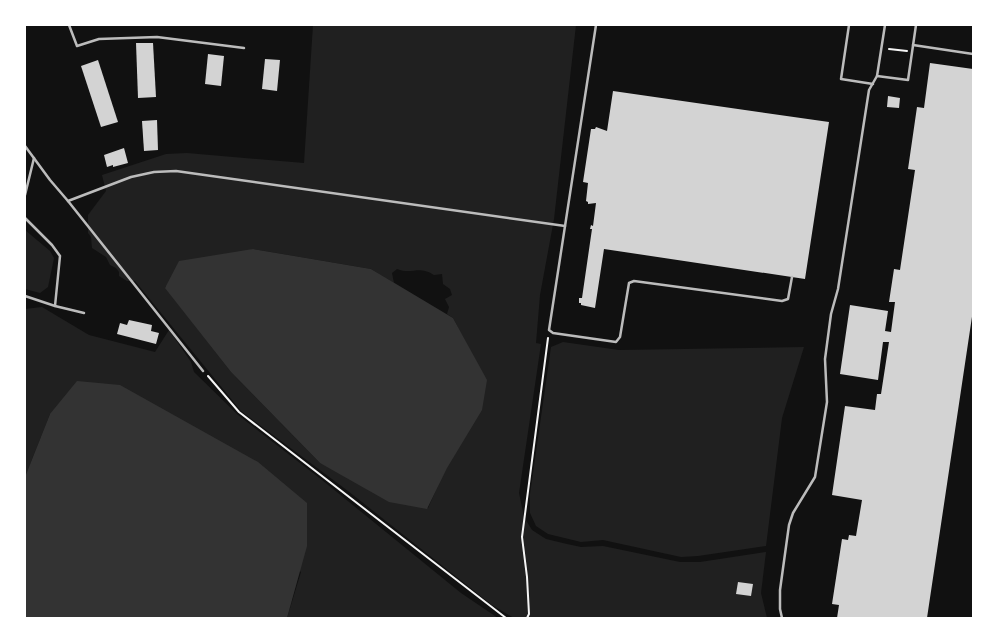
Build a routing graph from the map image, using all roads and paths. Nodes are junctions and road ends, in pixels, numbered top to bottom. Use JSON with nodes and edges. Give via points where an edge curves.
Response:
{"nodes":[{"id":1,"x":69,"y":25,"type":"edge"},
{"id":2,"x":596,"y":25,"type":"edge"},
{"id":3,"x":849,"y":25,"type":"edge"},
{"id":4,"x":885,"y":25,"type":"edge"},
{"id":5,"x":916,"y":25,"type":"edge"},
{"id":6,"x":913,"y":45,"type":"junction"},
{"id":7,"x":888,"y":47,"type":"dead end"},
{"id":8,"x":244,"y":48,"type":"dead end"},
{"id":9,"x":912,"y":52,"type":"junction"},
{"id":10,"x":973,"y":54,"type":"edge"},
{"id":11,"x":877,"y":76,"type":"junction"},
{"id":12,"x":873,"y":84,"type":"junction"},
{"id":13,"x":25,"y":146,"type":"edge"},
{"id":14,"x":34,"y":158,"type":"junction"},
{"id":15,"x":25,"y":195,"type":"edge"},
{"id":16,"x":68,"y":200,"type":"junction"},
{"id":17,"x":25,"y":219,"type":"edge"},
{"id":18,"x":565,"y":226,"type":"junction"},
{"id":19,"x":792,"y":277,"type":"dead end"},
{"id":20,"x":25,"y":296,"type":"edge"},
{"id":21,"x":55,"y":306,"type":"junction"},
{"id":22,"x":84,"y":313,"type":"dead end"},
{"id":23,"x":549,"y":330,"type":"junction"},
{"id":24,"x":203,"y":371,"type":"joint"},
{"id":25,"x":506,"y":618,"type":"edge"},
{"id":26,"x":527,"y":618,"type":"edge"},
{"id":27,"x":782,"y":618,"type":"edge"}],
"edges":[{"from":1,"to":8,"type":"lane","via":[[77,46],[99,39],[157,37]]},
{"from":2,"to":18,"type":"lane"},
{"from":3,"to":12,"type":"lane","via":[[841,79]]},
{"from":4,"to":11,"type":"lane"},
{"from":5,"to":6,"type":"lane"},
{"from":6,"to":9,"type":"lane"},
{"from":6,"to":10,"type":"lane"},
{"from":7,"to":9,"type":"path"},
{"from":9,"to":11,"type":"lane","via":[[908,80]]},
{"from":11,"to":12,"type":"lane"},
{"from":12,"to":27,"type":"lane","via":[[869,90],[838,289],[831,314],[825,359],[827,402],[815,478],[789,525],[780,590]]},
{"from":13,"to":14,"type":"lane"},
{"from":14,"to":15,"type":"lane"},
{"from":14,"to":16,"type":"lane"},
{"from":16,"to":18,"type":"lane","via":[[131,177],[176,171]]},
{"from":16,"to":24,"type":"lane"},
{"from":17,"to":21,"type":"lane","via":[[60,256]]},
{"from":18,"to":23,"type":"lane"},
{"from":19,"to":23,"type":"lane","via":[[788,299],[782,301],[634,281],[629,284],[620,337],[616,342]]},
{"from":20,"to":21,"type":"lane"},
{"from":21,"to":22,"type":"lane"},
{"from":23,"to":26,"type":"path","via":[[522,537],[527,577]]},
{"from":24,"to":25,"type":"path","via":[[239,412]]}]}
